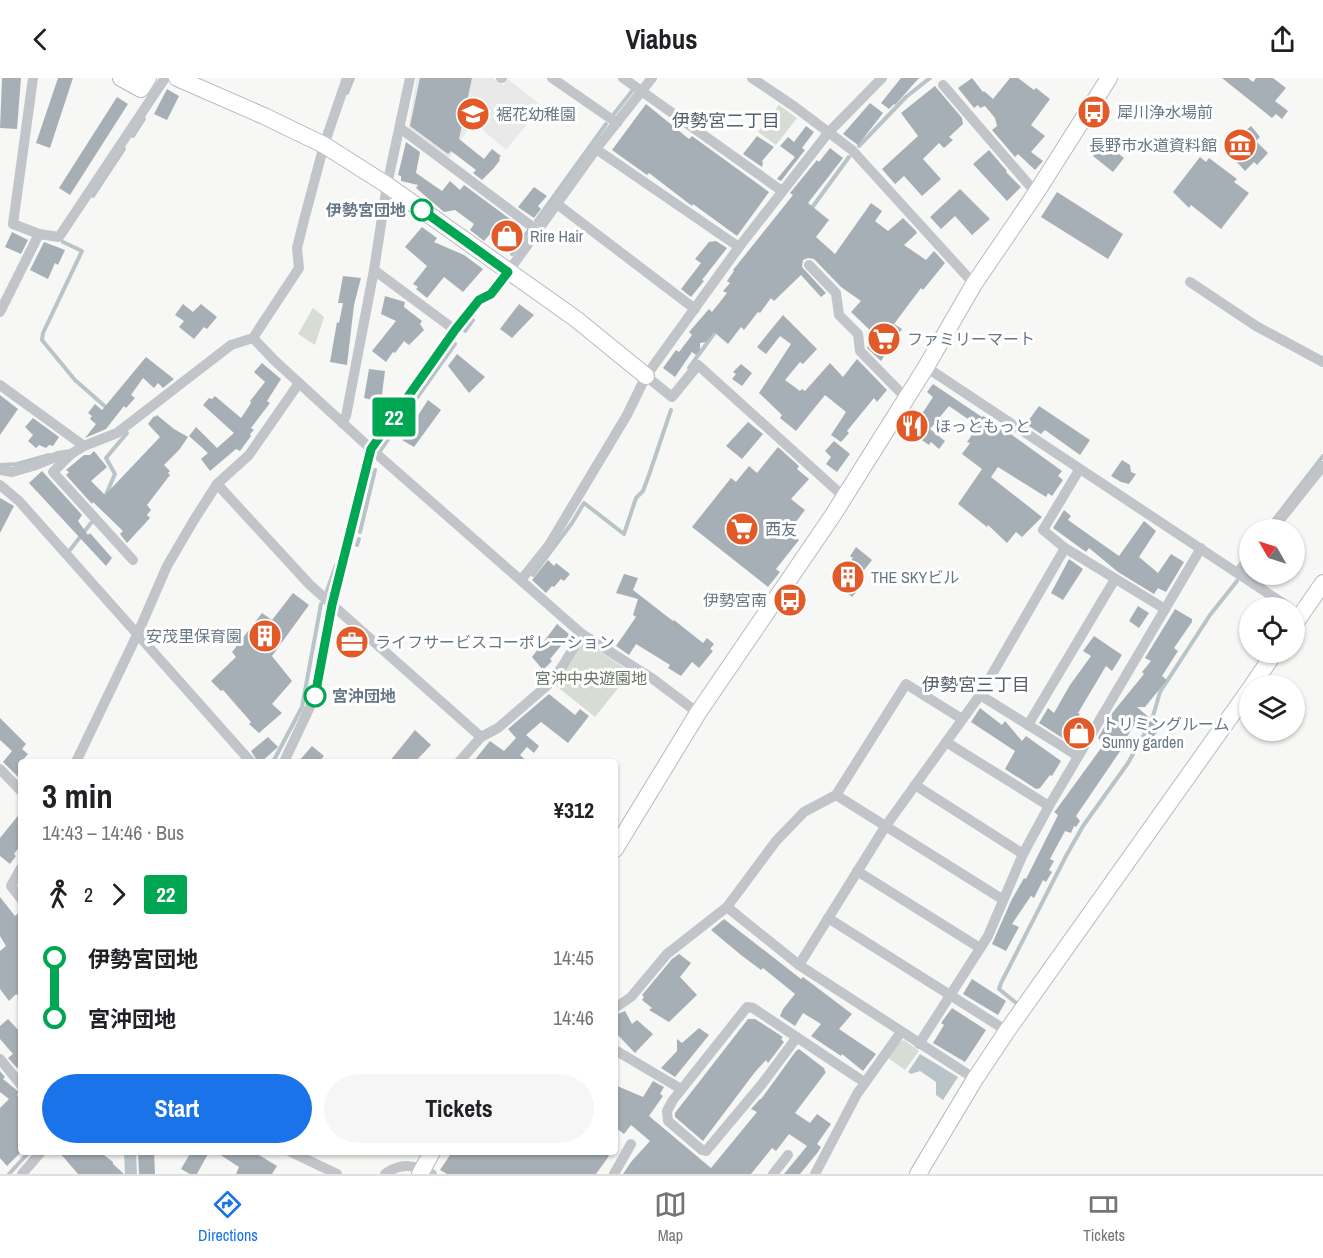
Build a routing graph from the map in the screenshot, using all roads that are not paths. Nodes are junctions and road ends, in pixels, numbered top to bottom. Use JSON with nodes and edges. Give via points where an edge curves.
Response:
{"nodes":[{"id":1,"x":33,"y":78,"type":"edge"},
{"id":2,"x":121,"y":78,"type":"edge"},
{"id":3,"x":147,"y":78,"type":"edge"},
{"id":4,"x":165,"y":78,"type":"edge"},
{"id":5,"x":177,"y":78,"type":"edge"},
{"id":6,"x":347,"y":78,"type":"edge"},
{"id":7,"x":410,"y":78,"type":"edge"},
{"id":8,"x":552,"y":78,"type":"edge"},
{"id":9,"x":623,"y":78,"type":"edge"},
{"id":10,"x":651,"y":78,"type":"edge"},
{"id":11,"x":752,"y":78,"type":"edge"},
{"id":12,"x":881,"y":78,"type":"edge"},
{"id":13,"x":1109,"y":78,"type":"edge"},
{"id":14,"x":943,"y":85,"type":"dead end"},
{"id":15,"x":642,"y":91,"type":"junction"},
{"id":16,"x":617,"y":123,"type":"junction"},
{"id":17,"x":400,"y":128,"type":"junction"},
{"id":18,"x":828,"y":133,"type":"junction"},
{"id":19,"x":324,"y":145,"type":"junction"},
{"id":20,"x":596,"y":149,"type":"junction"},
{"id":21,"x":387,"y":185,"type":"junction"},
{"id":22,"x":782,"y":191,"type":"junction"},
{"id":23,"x":1036,"y":193,"type":"junction"},
{"id":24,"x":556,"y":204,"type":"junction"},
{"id":25,"x":538,"y":231,"type":"junction"},
{"id":26,"x":39,"y":234,"type":"junction"},
{"id":27,"x":739,"y":247,"type":"junction"},
{"id":28,"x":809,"y":265,"type":"dead end"},
{"id":29,"x":374,"y":270,"type":"junction"},
{"id":30,"x":508,"y":272,"type":"junction"},
{"id":31,"x":1190,"y":282,"type":"dead end"},
{"id":32,"x":974,"y":284,"type":"junction"},
{"id":33,"x":695,"y":309,"type":"junction"},
{"id":34,"x":0,"y":312,"type":"edge"},
{"id":35,"x":455,"y":330,"type":"junction"},
{"id":36,"x":253,"y":338,"type":"junction"},
{"id":37,"x":1323,"y":362,"type":"edge"},
{"id":38,"x":926,"y":367,"type":"junction"},
{"id":39,"x":646,"y":376,"type":"junction"},
{"id":40,"x":299,"y":383,"type":"junction"},
{"id":41,"x":0,"y":386,"type":"edge"},
{"id":42,"x":906,"y":398,"type":"junction"},
{"id":43,"x":342,"y":423,"type":"junction"},
{"id":44,"x":84,"y":446,"type":"junction"},
{"id":45,"x":371,"y":449,"type":"junction"},
{"id":46,"x":71,"y":454,"type":"junction"},
{"id":47,"x":1323,"y":466,"type":"edge"},
{"id":48,"x":0,"y":470,"type":"edge"},
{"id":49,"x":1079,"y":470,"type":"junction"},
{"id":50,"x":217,"y":484,"type":"junction"},
{"id":51,"x":0,"y":485,"type":"edge"},
{"id":52,"x":843,"y":496,"type":"junction"},
{"id":53,"x":1281,"y":519,"type":"edge"},
{"id":54,"x":1065,"y":548,"type":"junction"},
{"id":55,"x":1201,"y":548,"type":"junction"},
{"id":56,"x":133,"y":560,"type":"dead end"},
{"id":57,"x":1238,"y":572,"type":"joint"},
{"id":58,"x":1115,"y":579,"type":"junction"},
{"id":59,"x":520,"y":580,"type":"junction"},
{"id":60,"x":1323,"y":583,"type":"edge"},
{"id":61,"x":1271,"y":597,"type":"edge"},
{"id":62,"x":1305,"y":604,"type":"edge"},
{"id":63,"x":332,"y":605,"type":"junction"},
{"id":64,"x":1165,"y":609,"type":"junction"},
{"id":65,"x":137,"y":634,"type":"junction"},
{"id":66,"x":582,"y":634,"type":"junction"},
{"id":67,"x":980,"y":695,"type":"junction"},
{"id":68,"x":1239,"y":704,"type":"edge"},
{"id":69,"x":698,"y":713,"type":"junction"},
{"id":70,"x":962,"y":719,"type":"junction"},
{"id":71,"x":1028,"y":725,"type":"junction"},
{"id":72,"x":481,"y":737,"type":"junction"},
{"id":73,"x":946,"y":742,"type":"junction"},
{"id":74,"x":1078,"y":756,"type":"junction"},
{"id":75,"x":77,"y":759,"type":"edge"},
{"id":76,"x":248,"y":759,"type":"edge"},
{"id":77,"x":285,"y":759,"type":"edge"},
{"id":78,"x":462,"y":759,"type":"edge"},
{"id":79,"x":0,"y":770,"type":"edge"},
{"id":80,"x":915,"y":785,"type":"junction"},
{"id":81,"x":18,"y":789,"type":"edge"},
{"id":82,"x":836,"y":795,"type":"junction"},
{"id":83,"x":1049,"y":806,"type":"junction"},
{"id":84,"x":885,"y":827,"type":"junction"},
{"id":85,"x":618,"y":844,"type":"edge"},
{"id":86,"x":1023,"y":854,"type":"junction"},
{"id":87,"x":857,"y":872,"type":"junction"},
{"id":88,"x":18,"y":873,"type":"edge"},
{"id":89,"x":18,"y":895,"type":"edge"},
{"id":90,"x":1002,"y":899,"type":"junction"},
{"id":91,"x":727,"y":907,"type":"junction"},
{"id":92,"x":828,"y":918,"type":"junction"},
{"id":93,"x":980,"y":948,"type":"junction"},
{"id":94,"x":799,"y":965,"type":"junction"},
{"id":95,"x":951,"y":996,"type":"junction"},
{"id":96,"x":618,"y":1006,"type":"edge"},
{"id":97,"x":1007,"y":1031,"type":"junction"},
{"id":98,"x":900,"y":1032,"type":"junction"},
{"id":99,"x":797,"y":1036,"type":"junction"},
{"id":100,"x":919,"y":1044,"type":"junction"},
{"id":101,"x":618,"y":1053,"type":"edge"},
{"id":102,"x":0,"y":1059,"type":"edge"},
{"id":103,"x":975,"y":1079,"type":"junction"},
{"id":104,"x":18,"y":1081,"type":"edge"},
{"id":105,"x":865,"y":1082,"type":"junction"},
{"id":106,"x":681,"y":1089,"type":"junction"},
{"id":107,"x":631,"y":1144,"type":"dead end"},
{"id":108,"x":38,"y":1155,"type":"edge"},
{"id":109,"x":297,"y":1155,"type":"edge"},
{"id":110,"x":431,"y":1155,"type":"edge"},
{"id":111,"x":788,"y":1155,"type":"dead end"},
{"id":112,"x":425,"y":1172,"type":"edge"},
{"id":113,"x":22,"y":1174,"type":"edge"},
{"id":114,"x":337,"y":1174,"type":"edge"},
{"id":115,"x":385,"y":1174,"type":"edge"},
{"id":116,"x":614,"y":1174,"type":"edge"},
{"id":117,"x":773,"y":1174,"type":"edge"},
{"id":118,"x":815,"y":1174,"type":"edge"},
{"id":119,"x":918,"y":1174,"type":"edge"}],
"edges":[{"from":1,"to":26,"type":"street","via":[[13,224]]},
{"from":2,"to":3,"type":"street","via":[[141,89]]},
{"from":4,"to":26,"type":"street","via":[[59,237]]},
{"from":5,"to":19,"type":"street"},
{"from":6,"to":19,"type":"street"},
{"from":7,"to":17,"type":"street"},
{"from":8,"to":16,"type":"street"},
{"from":9,"to":15,"type":"street"},
{"from":10,"to":15,"type":"street"},
{"from":11,"to":18,"type":"street"},
{"from":12,"to":18,"type":"street"},
{"from":13,"to":23,"type":"street"},
{"from":14,"to":23,"type":"street"},
{"from":15,"to":16,"type":"street"},
{"from":15,"to":22,"type":"street"},
{"from":16,"to":20,"type":"street"},
{"from":17,"to":21,"type":"street"},
{"from":17,"to":25,"type":"street"},
{"from":18,"to":22,"type":"street"},
{"from":18,"to":32,"type":"street","via":[[852,150]]},
{"from":19,"to":21,"type":"street"},
{"from":19,"to":36,"type":"street","via":[[297,248],[299,268]]},
{"from":20,"to":24,"type":"street"},
{"from":20,"to":27,"type":"street"},
{"from":21,"to":29,"type":"street"},
{"from":21,"to":30,"type":"street"},
{"from":22,"to":27,"type":"street"},
{"from":23,"to":32,"type":"street"},
{"from":24,"to":25,"type":"street"},
{"from":24,"to":33,"type":"street"},
{"from":25,"to":30,"type":"street"},
{"from":26,"to":34,"type":"street"},
{"from":27,"to":33,"type":"street"},
{"from":28,"to":42,"type":"street","via":[[836,293],[839,315],[858,334],[860,351]]},
{"from":29,"to":35,"type":"street"},
{"from":29,"to":43,"type":"street"},
{"from":30,"to":35,"type":"street"},
{"from":30,"to":39,"type":"street","via":[[576,319]]},
{"from":31,"to":37,"type":"street","via":[[1256,326]]},
{"from":32,"to":38,"type":"street"},
{"from":33,"to":39,"type":"street"},
{"from":35,"to":45,"type":"street"},
{"from":36,"to":40,"type":"street"},
{"from":36,"to":44,"type":"street","via":[[231,345],[129,426]]},
{"from":38,"to":42,"type":"street"},
{"from":38,"to":49,"type":"street"},
{"from":39,"to":52,"type":"street","via":[[672,398],[698,365]]},
{"from":39,"to":59,"type":"street","via":[[549,545]]},
{"from":40,"to":43,"type":"street"},
{"from":40,"to":50,"type":"street","via":[[249,455]]},
{"from":41,"to":44,"type":"street"},
{"from":42,"to":52,"type":"street"},
{"from":43,"to":45,"type":"street"},
{"from":44,"to":46,"type":"street"},
{"from":45,"to":59,"type":"street"},
{"from":45,"to":63,"type":"street"},
{"from":46,"to":48,"type":"street","via":[[12,472]]},
{"from":46,"to":56,"type":"street","via":[[53,472]]},
{"from":47,"to":53,"type":"street"},
{"from":49,"to":54,"type":"street","via":[[1043,530]]},
{"from":49,"to":55,"type":"street"},
{"from":50,"to":63,"type":"street"},
{"from":50,"to":65,"type":"street","via":[[167,566]]},
{"from":51,"to":65,"type":"street","via":[[19,501]]},
{"from":52,"to":69,"type":"street"},
{"from":54,"to":58,"type":"street"},
{"from":54,"to":67,"type":"street"},
{"from":55,"to":57,"type":"street"},
{"from":55,"to":64,"type":"street"},
{"from":57,"to":61,"type":"street"},
{"from":58,"to":64,"type":"street"},
{"from":58,"to":71,"type":"street"},
{"from":59,"to":66,"type":"street"},
{"from":60,"to":62,"type":"street"},
{"from":63,"to":72,"type":"street"},
{"from":63,"to":77,"type":"street","via":[[315,696]]},
{"from":64,"to":74,"type":"street"},
{"from":65,"to":75,"type":"street"},
{"from":65,"to":76,"type":"street"},
{"from":66,"to":69,"type":"street"},
{"from":66,"to":72,"type":"street","via":[[550,683],[498,728]]},
{"from":67,"to":70,"type":"street"},
{"from":67,"to":71,"type":"street"},
{"from":68,"to":97,"type":"street"},
{"from":69,"to":85,"type":"street"},
{"from":70,"to":73,"type":"street"},
{"from":70,"to":82,"type":"street","via":[[906,684]]},
{"from":71,"to":74,"type":"street"},
{"from":72,"to":78,"type":"street"},
{"from":73,"to":80,"type":"street"},
{"from":73,"to":83,"type":"street"},
{"from":74,"to":83,"type":"street"},
{"from":79,"to":81,"type":"street"},
{"from":80,"to":84,"type":"street"},
{"from":80,"to":86,"type":"street"},
{"from":82,"to":84,"type":"street"},
{"from":82,"to":91,"type":"street","via":[[797,819]]},
{"from":83,"to":86,"type":"street"},
{"from":84,"to":87,"type":"street"},
{"from":84,"to":90,"type":"street"},
{"from":86,"to":90,"type":"street"},
{"from":87,"to":92,"type":"street"},
{"from":87,"to":93,"type":"street"},
{"from":88,"to":89,"type":"street","via":[[11,886]]},
{"from":90,"to":93,"type":"street"},
{"from":91,"to":94,"type":"street"},
{"from":91,"to":96,"type":"street","via":[[667,954],[631,997]]},
{"from":92,"to":94,"type":"street"},
{"from":92,"to":95,"type":"street"},
{"from":93,"to":95,"type":"street"},
{"from":94,"to":98,"type":"street"},
{"from":95,"to":97,"type":"street"},
{"from":95,"to":100,"type":"street"},
{"from":97,"to":103,"type":"street"},
{"from":98,"to":100,"type":"street"},
{"from":98,"to":105,"type":"street"},
{"from":99,"to":105,"type":"street"},
{"from":99,"to":106,"type":"street","via":[[747,1007]]},
{"from":99,"to":106,"type":"street","via":[[706,1151],[668,1121],[667,1112]]},
{"from":100,"to":103,"type":"street"},
{"from":101,"to":106,"type":"street"},
{"from":102,"to":104,"type":"street"},
{"from":103,"to":119,"type":"street"},
{"from":105,"to":118,"type":"street"},
{"from":107,"to":116,"type":"street"},
{"from":108,"to":113,"type":"street"},
{"from":109,"to":114,"type":"street"},
{"from":110,"to":112,"type":"street"},
{"from":111,"to":117,"type":"street"},
{"from":112,"to":115,"type":"street","via":[[406,1165]]}]}
